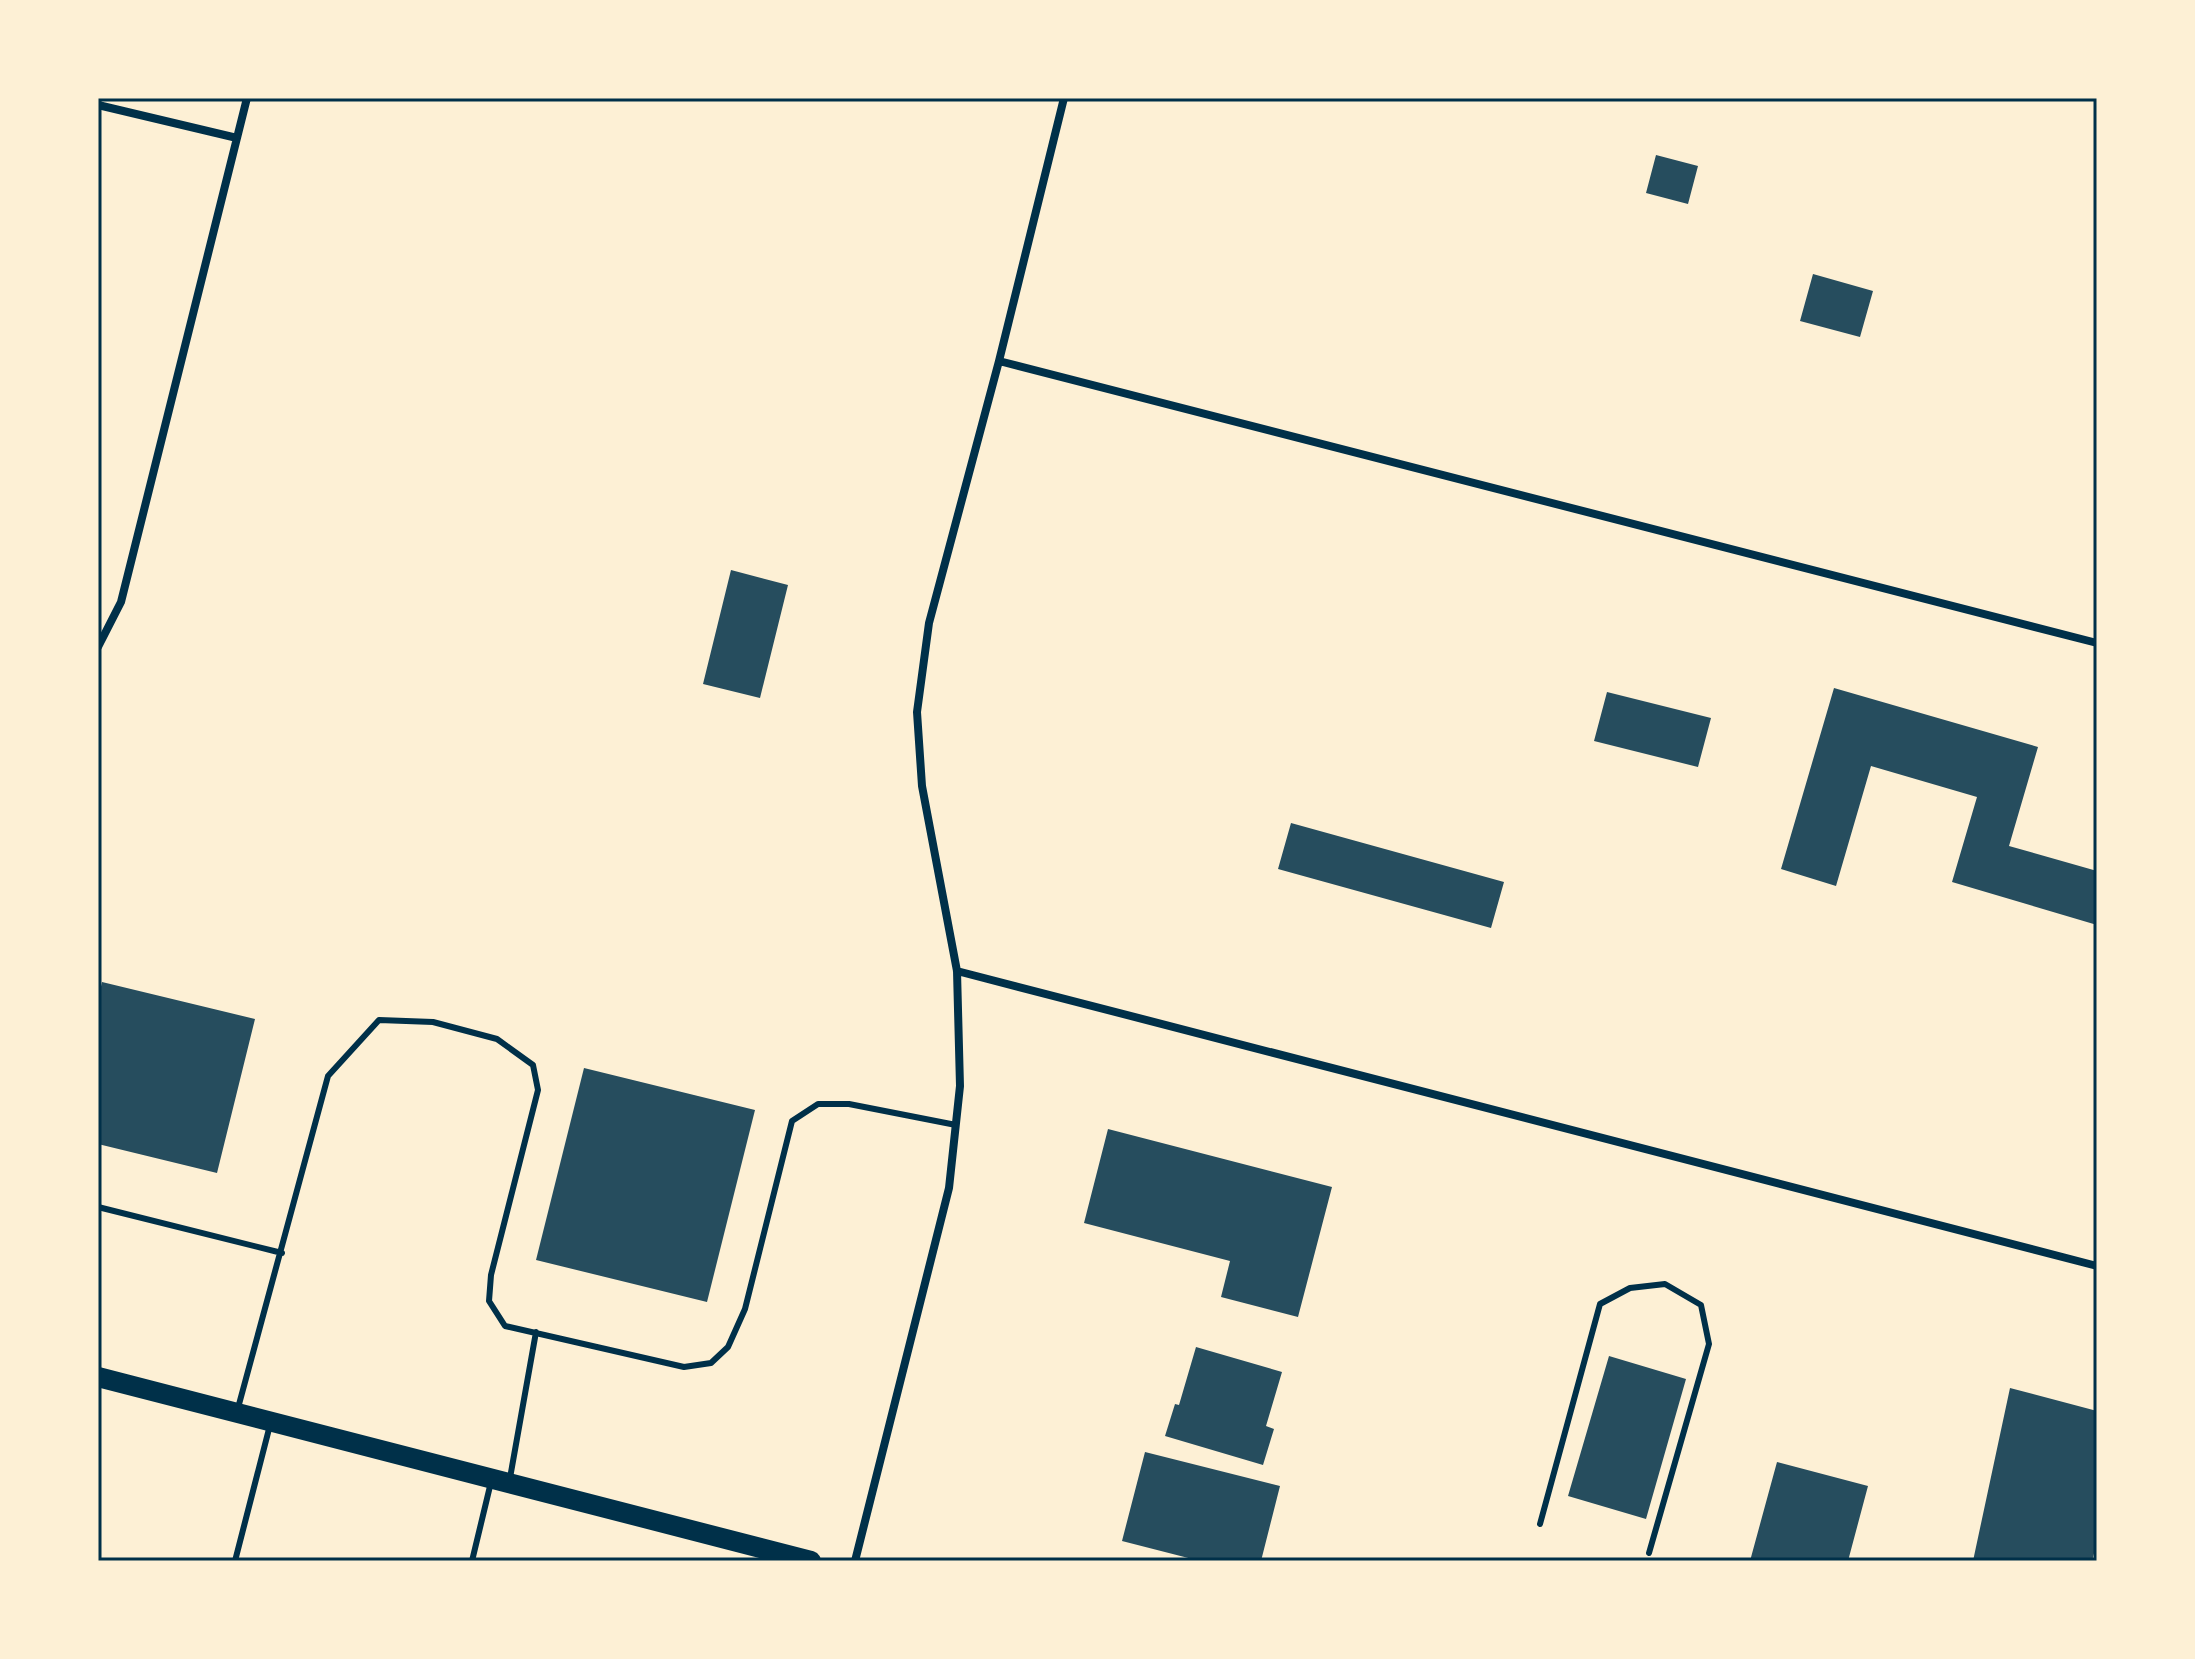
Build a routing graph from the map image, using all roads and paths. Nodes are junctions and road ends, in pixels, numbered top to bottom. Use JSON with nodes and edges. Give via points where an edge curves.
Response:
{"nodes":[{"id":1,"x":247,"y":98,"type":"edge"},
{"id":2,"x":1064,"y":98,"type":"edge"},
{"id":3,"x":98,"y":105,"type":"edge"},
{"id":4,"x":237,"y":138,"type":"junction"},
{"id":5,"x":999,"y":361,"type":"junction"},
{"id":6,"x":2097,"y":643,"type":"edge"},
{"id":7,"x":98,"y":647,"type":"edge"},
{"id":8,"x":957,"y":971,"type":"junction"},
{"id":9,"x":956,"y":1125,"type":"junction"},
{"id":10,"x":98,"y":1207,"type":"edge"},
{"id":11,"x":282,"y":1253,"type":"junction"},
{"id":12,"x":2097,"y":1266,"type":"edge"},
{"id":13,"x":536,"y":1332,"type":"junction"},
{"id":14,"x":98,"y":1377,"type":"edge"},
{"id":15,"x":237,"y":1413,"type":"junction"},
{"id":16,"x":271,"y":1421,"type":"junction"},
{"id":17,"x":500,"y":1481,"type":"junction"},
{"id":18,"x":1540,"y":1524,"type":"dead end"},
{"id":19,"x":1649,"y":1553,"type":"dead end"},
{"id":20,"x":235,"y":1561,"type":"edge"},
{"id":21,"x":472,"y":1561,"type":"edge"},
{"id":22,"x":811,"y":1561,"type":"edge"},
{"id":23,"x":855,"y":1561,"type":"edge"}],
"edges":[{"from":1,"to":4,"type":"street"},
{"from":2,"to":5,"type":"street"},
{"from":3,"to":4,"type":"street"},
{"from":4,"to":7,"type":"street","via":[[121,602]]},
{"from":5,"to":6,"type":"street"},
{"from":5,"to":8,"type":"street","via":[[929,623],[917,712],[922,786]]},
{"from":8,"to":9,"type":"street"},
{"from":8,"to":12,"type":"street"},
{"from":9,"to":13,"type":"lane","via":[[849,1104],[818,1104],[792,1121],[745,1309],[728,1347],[711,1363],[684,1367]]},
{"from":9,"to":23,"type":"street","via":[[949,1188]]},
{"from":10,"to":11,"type":"lane"},
{"from":11,"to":13,"type":"lane","via":[[328,1076],[379,1020],[433,1022],[497,1039],[533,1065],[538,1090],[489,1301],[505,1326]]},
{"from":11,"to":15,"type":"lane"},
{"from":13,"to":17,"type":"lane"},
{"from":14,"to":15,"type":"main road"},
{"from":15,"to":16,"type":"main road"},
{"from":16,"to":17,"type":"main road"},
{"from":16,"to":20,"type":"lane"},
{"from":17,"to":21,"type":"lane"},
{"from":17,"to":22,"type":"main road"},
{"from":18,"to":19,"type":"lane","via":[[1600,1304],[1630,1288],[1665,1284],[1701,1305],[1709,1344]]}]}
